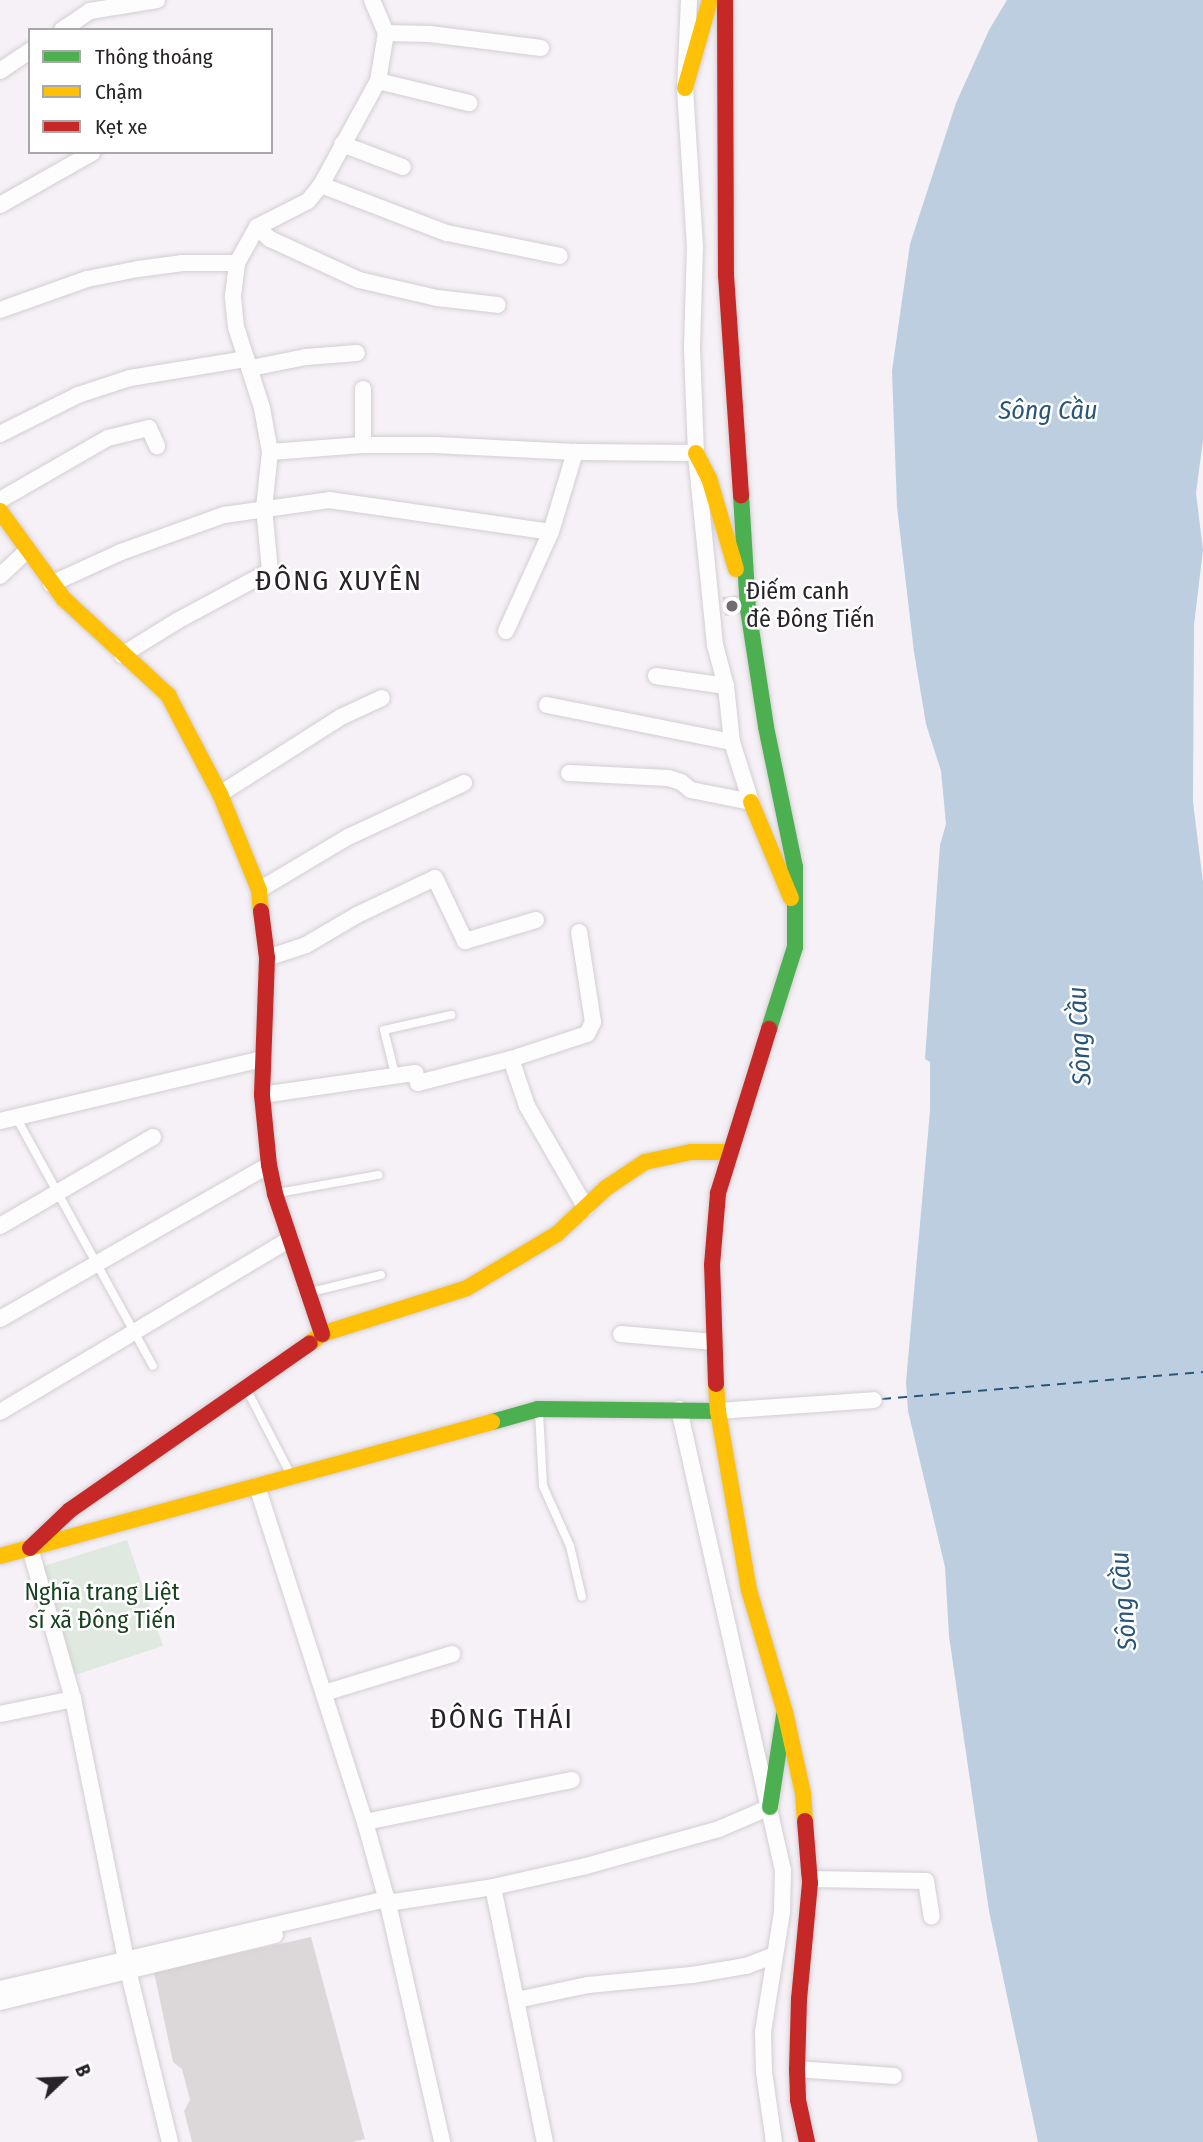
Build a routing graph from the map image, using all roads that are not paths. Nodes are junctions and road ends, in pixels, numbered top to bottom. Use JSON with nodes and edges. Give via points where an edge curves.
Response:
{"nodes":[{"id":1,"x":157,"y":0,"type":"edge"},
{"id":2,"x":372,"y":0,"type":"edge"},
{"id":3,"x":689,"y":0,"type":"edge"},
{"id":4,"x":710,"y":0,"type":"edge"},
{"id":5,"x":725,"y":0,"type":"edge"},
{"id":6,"x":86,"y":6,"type":"edge"},
{"id":7,"x":64,"y":28,"type":"edge"},
{"id":8,"x":386,"y":33,"type":"junction"},
{"id":9,"x":541,"y":48,"type":"dead end"},
{"id":10,"x":28,"y":52,"type":"edge"},
{"id":11,"x":0,"y":71,"type":"edge"},
{"id":12,"x":378,"y":80,"type":"junction"},
{"id":13,"x":685,"y":88,"type":"junction"},
{"id":14,"x":469,"y":103,"type":"dead end"},
{"id":15,"x":342,"y":144,"type":"junction"},
{"id":16,"x":90,"y":154,"type":"edge"},
{"id":17,"x":403,"y":167,"type":"dead end"},
{"id":18,"x":321,"y":185,"type":"junction"},
{"id":19,"x":0,"y":205,"type":"edge"},
{"id":20,"x":257,"y":227,"type":"junction"},
{"id":21,"x":560,"y":257,"type":"dead end"},
{"id":22,"x":237,"y":263,"type":"junction"},
{"id":23,"x":498,"y":305,"type":"dead end"},
{"id":24,"x":0,"y":310,"type":"edge"},
{"id":25,"x":357,"y":352,"type":"dead end"},
{"id":26,"x":248,"y":363,"type":"junction"},
{"id":27,"x":363,"y":389,"type":"dead end"},
{"id":28,"x":0,"y":434,"type":"edge"},
{"id":29,"x":363,"y":445,"type":"junction"},
{"id":30,"x":157,"y":446,"type":"dead end"},
{"id":31,"x":270,"y":452,"type":"junction"},
{"id":32,"x":575,"y":452,"type":"junction"},
{"id":33,"x":696,"y":453,"type":"junction"},
{"id":34,"x":0,"y":500,"type":"edge"},
{"id":35,"x":264,"y":508,"type":"junction"},
{"id":36,"x":0,"y":511,"type":"edge"},
{"id":37,"x":551,"y":532,"type":"junction"},
{"id":38,"x":27,"y":551,"type":"junction"},
{"id":39,"x":0,"y":576,"type":"edge"},
{"id":40,"x":51,"y":584,"type":"junction"},
{"id":41,"x":748,"y":609,"type":"junction"},
{"id":42,"x":506,"y":631,"type":"dead end"},
{"id":43,"x":122,"y":655,"type":"junction"},
{"id":44,"x":656,"y":676,"type":"dead end"},
{"id":45,"x":726,"y":686,"type":"junction"},
{"id":46,"x":382,"y":698,"type":"dead end"},
{"id":47,"x":547,"y":705,"type":"dead end"},
{"id":48,"x":732,"y":742,"type":"junction"},
{"id":49,"x":569,"y":773,"type":"dead end"},
{"id":50,"x":464,"y":783,"type":"dead end"},
{"id":51,"x":220,"y":794,"type":"junction"},
{"id":52,"x":751,"y":802,"type":"junction"},
{"id":53,"x":259,"y":890,"type":"junction"},
{"id":54,"x":797,"y":911,"type":"junction"},
{"id":55,"x":536,"y":920,"type":"dead end"},
{"id":56,"x":579,"y":932,"type":"dead end"},
{"id":57,"x":267,"y":958,"type":"junction"},
{"id":58,"x":451,"y":1015,"type":"dead end"},
{"id":59,"x":262,"y":1059,"type":"junction"},
{"id":60,"x":511,"y":1059,"type":"junction"},
{"id":61,"x":396,"y":1078,"type":"junction"},
{"id":62,"x":262,"y":1094,"type":"junction"},
{"id":63,"x":16,"y":1117,"type":"junction"},
{"id":64,"x":0,"y":1121,"type":"edge"},
{"id":65,"x":153,"y":1137,"type":"dead end"},
{"id":66,"x":729,"y":1152,"type":"junction"},
{"id":67,"x":269,"y":1165,"type":"junction"},
{"id":68,"x":378,"y":1175,"type":"dead end"},
{"id":69,"x":56,"y":1192,"type":"junction"},
{"id":70,"x":275,"y":1194,"type":"junction"},
{"id":71,"x":586,"y":1208,"type":"junction"},
{"id":72,"x":0,"y":1226,"type":"edge"},
{"id":73,"x":290,"y":1239,"type":"junction"},
{"id":74,"x":97,"y":1263,"type":"junction"},
{"id":75,"x":381,"y":1275,"type":"dead end"},
{"id":76,"x":309,"y":1293,"type":"junction"},
{"id":77,"x":0,"y":1319,"type":"edge"},
{"id":78,"x":136,"y":1332,"type":"junction"},
{"id":79,"x":322,"y":1334,"type":"junction"},
{"id":80,"x":621,"y":1334,"type":"dead end"},
{"id":81,"x":714,"y":1342,"type":"junction"},
{"id":82,"x":153,"y":1366,"type":"dead end"},
{"id":83,"x":246,"y":1389,"type":"junction"},
{"id":84,"x":874,"y":1400,"type":"dead end"},
{"id":85,"x":538,"y":1409,"type":"junction"},
{"id":86,"x":679,"y":1409,"type":"junction"},
{"id":87,"x":718,"y":1411,"type":"junction"},
{"id":88,"x":0,"y":1412,"type":"edge"},
{"id":89,"x":292,"y":1476,"type":"junction"},
{"id":90,"x":257,"y":1486,"type":"junction"},
{"id":91,"x":30,"y":1548,"type":"junction"},
{"id":92,"x":0,"y":1556,"type":"edge"},
{"id":93,"x":582,"y":1597,"type":"dead end"},
{"id":94,"x":452,"y":1654,"type":"dead end"},
{"id":95,"x":324,"y":1693,"type":"junction"},
{"id":96,"x":73,"y":1699,"type":"junction"},
{"id":97,"x":785,"y":1712,"type":"junction"},
{"id":98,"x":0,"y":1714,"type":"edge"},
{"id":99,"x":572,"y":1780,"type":"dead end"},
{"id":100,"x":770,"y":1807,"type":"junction"},
{"id":101,"x":365,"y":1822,"type":"junction"},
{"id":102,"x":809,"y":1879,"type":"junction"},
{"id":103,"x":493,"y":1887,"type":"junction"},
{"id":104,"x":390,"y":1903,"type":"junction"},
{"id":105,"x":932,"y":1917,"type":"dead end"},
{"id":106,"x":774,"y":1955,"type":"junction"},
{"id":107,"x":127,"y":1964,"type":"junction"},
{"id":108,"x":0,"y":1989,"type":"edge"},
{"id":109,"x":517,"y":2000,"type":"junction"},
{"id":110,"x":0,"y":2002,"type":"edge"},
{"id":111,"x":797,"y":2069,"type":"junction"},
{"id":112,"x":894,"y":2076,"type":"dead end"},
{"id":113,"x":170,"y":2142,"type":"edge"},
{"id":114,"x":442,"y":2142,"type":"edge"},
{"id":115,"x":545,"y":2142,"type":"edge"},
{"id":116,"x":774,"y":2142,"type":"edge"},
{"id":117,"x":807,"y":2142,"type":"edge"}],
"edges":[{"from":1,"to":6,"type":"street"},
{"from":2,"to":8,"type":"street"},
{"from":3,"to":13,"type":"street"},
{"from":4,"to":13,"type":"main road"},
{"from":5,"to":41,"type":"main road","via":[[727,286]]},
{"from":6,"to":7,"type":"street"},
{"from":8,"to":9,"type":"street"},
{"from":8,"to":12,"type":"street"},
{"from":10,"to":11,"type":"street"},
{"from":12,"to":14,"type":"street"},
{"from":12,"to":15,"type":"street"},
{"from":13,"to":33,"type":"street","via":[[695,247]]},
{"from":15,"to":17,"type":"street"},
{"from":15,"to":18,"type":"street"},
{"from":16,"to":19,"type":"street"},
{"from":18,"to":20,"type":"street","via":[[308,201]]},
{"from":18,"to":21,"type":"street","via":[[447,233]]},
{"from":20,"to":22,"type":"street"},
{"from":20,"to":23,"type":"street","via":[[271,239],[359,281]]},
{"from":22,"to":24,"type":"street","via":[[183,263],[87,279]]},
{"from":22,"to":26,"type":"street","via":[[236,327]]},
{"from":25,"to":26,"type":"street"},
{"from":26,"to":28,"type":"street","via":[[130,377],[78,395]]},
{"from":26,"to":31,"type":"street"},
{"from":27,"to":29,"type":"street"},
{"from":29,"to":31,"type":"street"},
{"from":29,"to":32,"type":"street"},
{"from":30,"to":34,"type":"street","via":[[149,428],[108,438]]},
{"from":31,"to":35,"type":"street"},
{"from":32,"to":33,"type":"street"},
{"from":32,"to":37,"type":"street"},
{"from":33,"to":41,"type":"main road","via":[[709,478]]},
{"from":33,"to":45,"type":"street","via":[[715,645]]},
{"from":35,"to":37,"type":"street","via":[[329,500]]},
{"from":35,"to":40,"type":"street","via":[[224,515],[121,552]]},
{"from":35,"to":43,"type":"street","via":[[270,571]]},
{"from":36,"to":38,"type":"main road"},
{"from":37,"to":42,"type":"street"},
{"from":38,"to":39,"type":"street"},
{"from":38,"to":40,"type":"main road"},
{"from":40,"to":43,"type":"main road"},
{"from":41,"to":54,"type":"main road","via":[[795,867]]},
{"from":43,"to":51,"type":"main road","via":[[169,695]]},
{"from":44,"to":45,"type":"street"},
{"from":45,"to":48,"type":"street"},
{"from":46,"to":51,"type":"street","via":[[341,717]]},
{"from":47,"to":48,"type":"street"},
{"from":48,"to":52,"type":"street"},
{"from":49,"to":52,"type":"street","via":[[674,779],[691,790]]},
{"from":50,"to":53,"type":"street","via":[[348,836]]},
{"from":51,"to":53,"type":"main road"},
{"from":52,"to":54,"type":"main road"},
{"from":53,"to":57,"type":"main road"},
{"from":54,"to":66,"type":"main road","via":[[789,968]]},
{"from":55,"to":57,"type":"street","via":[[464,941],[435,878],[306,945]]},
{"from":56,"to":60,"type":"street","via":[[593,1022],[587,1034]]},
{"from":57,"to":59,"type":"main road"},
{"from":58,"to":61,"type":"lane","via":[[384,1030]]},
{"from":59,"to":62,"type":"main road"},
{"from":59,"to":63,"type":"street"},
{"from":60,"to":61,"type":"street","via":[[418,1083],[415,1073]]},
{"from":60,"to":71,"type":"street","via":[[527,1106]]},
{"from":61,"to":62,"type":"street"},
{"from":62,"to":67,"type":"main road"},
{"from":63,"to":64,"type":"street"},
{"from":63,"to":69,"type":"lane"},
{"from":65,"to":69,"type":"street"},
{"from":66,"to":71,"type":"main road","via":[[691,1152],[645,1163],[606,1188]]},
{"from":66,"to":81,"type":"main road","via":[[714,1220]]},
{"from":67,"to":70,"type":"main road"},
{"from":67,"to":74,"type":"street"},
{"from":68,"to":70,"type":"lane"},
{"from":69,"to":72,"type":"street"},
{"from":69,"to":74,"type":"lane"},
{"from":70,"to":73,"type":"main road"},
{"from":71,"to":79,"type":"main road","via":[[530,1252],[467,1288]]},
{"from":73,"to":76,"type":"main road"},
{"from":73,"to":78,"type":"street"},
{"from":74,"to":77,"type":"street"},
{"from":74,"to":78,"type":"lane"},
{"from":75,"to":76,"type":"lane"},
{"from":76,"to":79,"type":"main road"},
{"from":78,"to":82,"type":"lane"},
{"from":78,"to":88,"type":"street"},
{"from":79,"to":83,"type":"main road"},
{"from":80,"to":81,"type":"street"},
{"from":81,"to":87,"type":"main road"},
{"from":83,"to":89,"type":"lane"},
{"from":83,"to":91,"type":"main road","via":[[70,1510]]},
{"from":84,"to":87,"type":"street"},
{"from":85,"to":86,"type":"main road"},
{"from":85,"to":89,"type":"main road"},
{"from":85,"to":93,"type":"lane","via":[[543,1486],[570,1546]]},
{"from":86,"to":87,"type":"main road"},
{"from":86,"to":100,"type":"street"},
{"from":87,"to":97,"type":"main road","via":[[749,1590]]},
{"from":89,"to":90,"type":"main road"},
{"from":90,"to":91,"type":"main road"},
{"from":90,"to":95,"type":"street"},
{"from":91,"to":92,"type":"main road"},
{"from":91,"to":96,"type":"street"},
{"from":94,"to":95,"type":"street"},
{"from":95,"to":101,"type":"street"},
{"from":96,"to":98,"type":"street"},
{"from":96,"to":107,"type":"street"},
{"from":97,"to":100,"type":"main road"},
{"from":97,"to":102,"type":"main road","via":[[803,1793]]},
{"from":99,"to":101,"type":"street"},
{"from":100,"to":103,"type":"street","via":[[652,1850]]},
{"from":100,"to":106,"type":"street","via":[[783,1870]]},
{"from":101,"to":104,"type":"street"},
{"from":102,"to":105,"type":"street","via":[[926,1881]]},
{"from":102,"to":111,"type":"main road"},
{"from":103,"to":104,"type":"street"},
{"from":103,"to":109,"type":"street"},
{"from":104,"to":107,"type":"street"},
{"from":104,"to":114,"type":"street"},
{"from":106,"to":109,"type":"street","via":[[746,1966],[587,1985]]},
{"from":106,"to":116,"type":"street","via":[[763,2032]]},
{"from":107,"to":108,"type":"street"},
{"from":107,"to":110,"type":"street"},
{"from":107,"to":113,"type":"street"},
{"from":109,"to":115,"type":"street"},
{"from":111,"to":112,"type":"street"},
{"from":111,"to":117,"type":"main road"}]}
